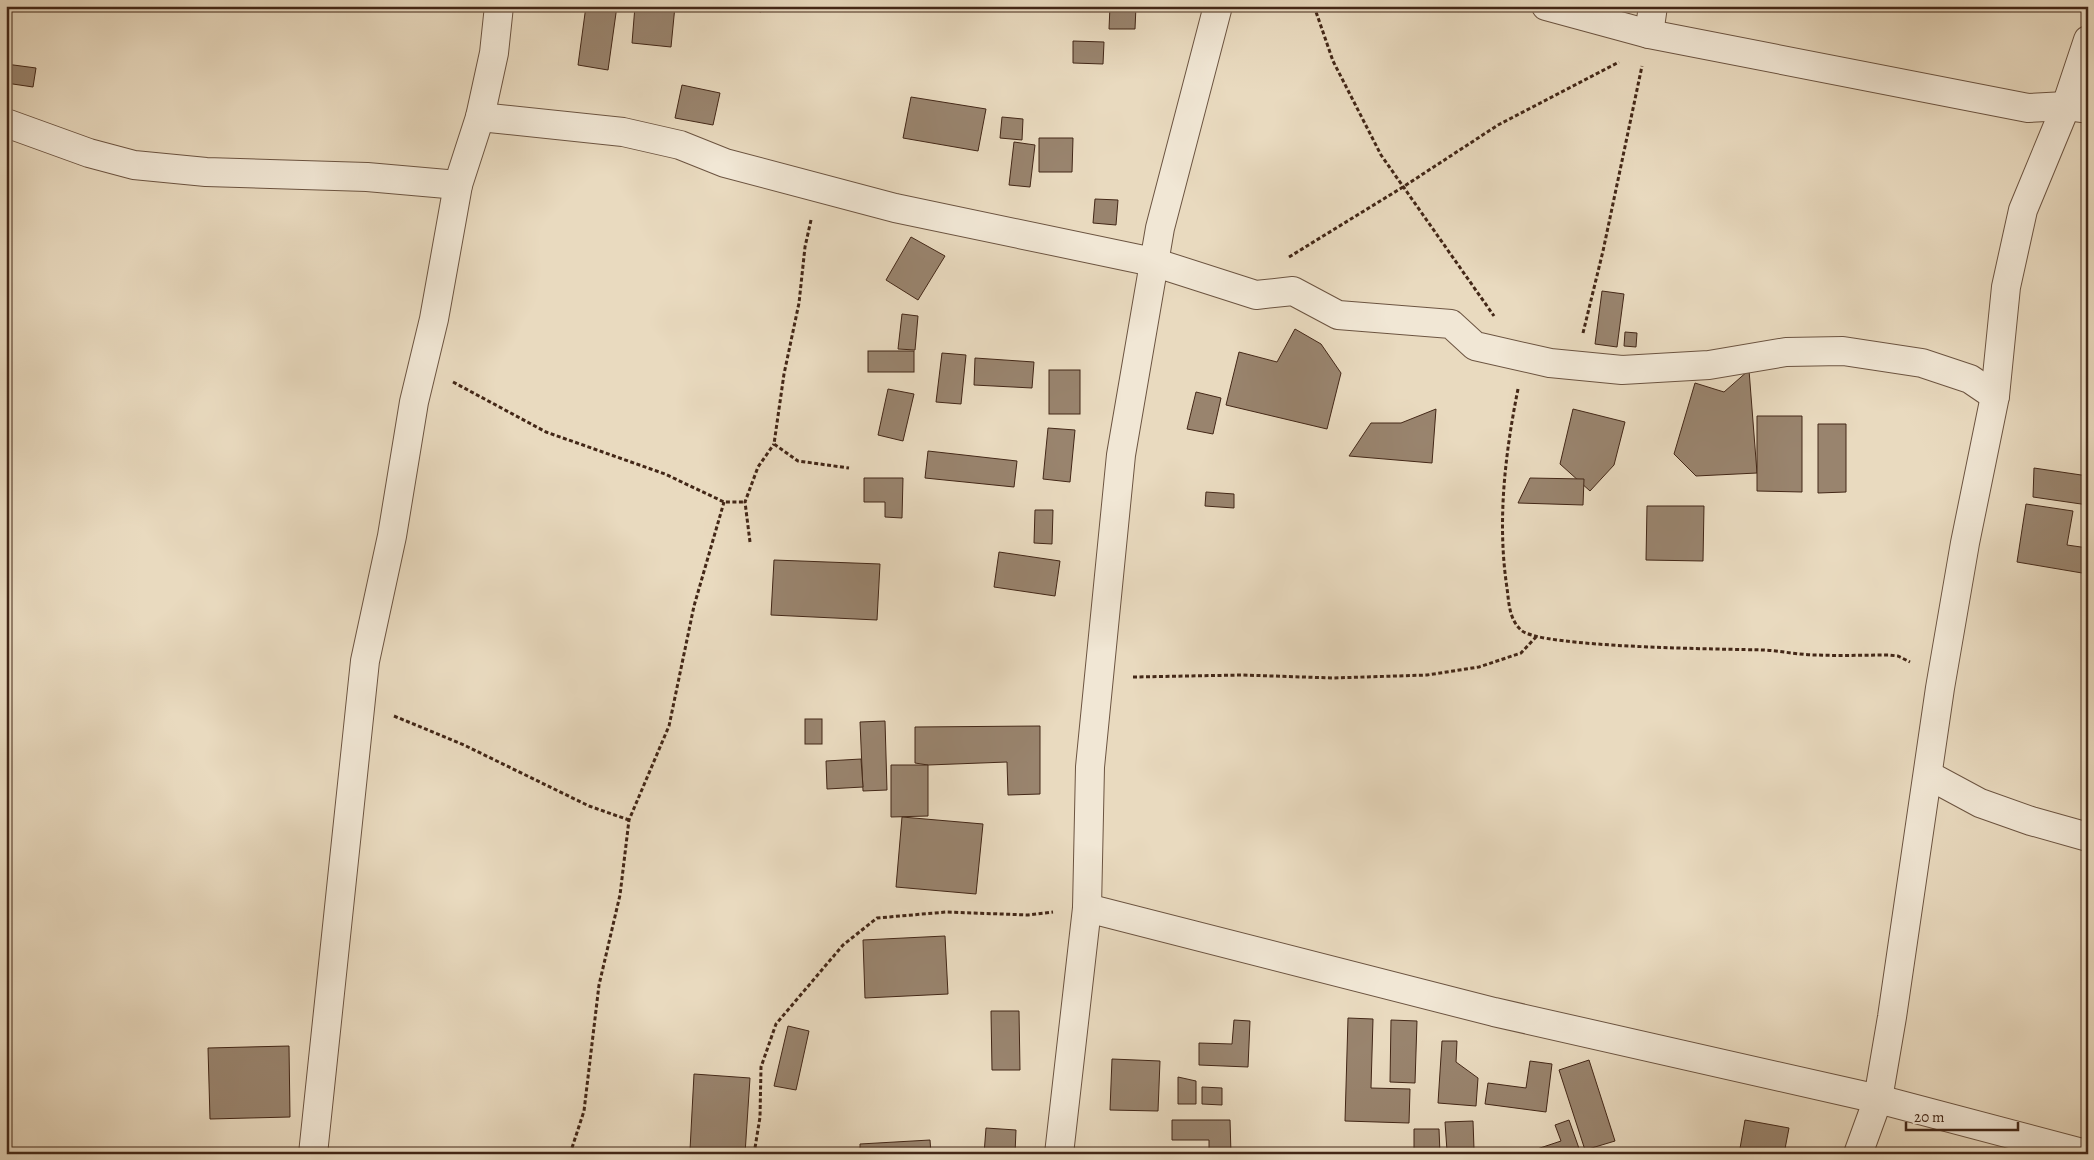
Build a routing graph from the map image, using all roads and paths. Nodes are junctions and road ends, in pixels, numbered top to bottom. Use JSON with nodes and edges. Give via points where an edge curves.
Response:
{"nodes":[{"id":1,"x":499,"y":6,"type":"edge"},
{"id":2,"x":1218,"y":6,"type":"edge"},
{"id":3,"x":1314,"y":6,"type":"edge"},
{"id":4,"x":1546,"y":6,"type":"edge"},
{"id":5,"x":1653,"y":6,"type":"edge"},
{"id":6,"x":1649,"y":34,"type":"junction"},
{"id":7,"x":2088,"y":40,"type":"edge"},
{"id":8,"x":2077,"y":108,"type":"edge"},
{"id":9,"x":480,"y":117,"type":"junction"},
{"id":10,"x":6,"y":123,"type":"edge"},
{"id":11,"x":458,"y":185,"type":"junction"},
{"id":12,"x":818,"y":187,"type":"junction"},
{"id":13,"x":1403,"y":187,"type":"junction"},
{"id":14,"x":1283,"y":260,"type":"dead end"},
{"id":15,"x":1153,"y":262,"type":"junction"},
{"id":16,"x":1524,"y":357,"type":"junction"},
{"id":17,"x":1575,"y":365,"type":"junction"},
{"id":18,"x":423,"y":367,"type":"junction"},
{"id":19,"x":1995,"y":396,"type":"junction"},
{"id":20,"x":774,"y":444,"type":"junction"},
{"id":21,"x":849,"y":468,"type":"dead end"},
{"id":22,"x":724,"y":502,"type":"junction"},
{"id":23,"x":745,"y":502,"type":"junction"},
{"id":24,"x":750,"y":542,"type":"dead end"},
{"id":25,"x":1536,"y":638,"type":"junction"},
{"id":26,"x":1100,"y":677,"type":"junction"},
{"id":27,"x":1940,"y":688,"type":"junction"},
{"id":28,"x":361,"y":702,"type":"junction"},
{"id":29,"x":1928,"y":775,"type":"junction"},
{"id":30,"x":629,"y":820,"type":"junction"},
{"id":31,"x":2088,"y":837,"type":"edge"},
{"id":32,"x":1086,"y":908,"type":"junction"},
{"id":33,"x":1878,"y":1100,"type":"junction"},
{"id":34,"x":313,"y":1154,"type":"edge"},
{"id":35,"x":570,"y":1154,"type":"edge"},
{"id":36,"x":754,"y":1154,"type":"edge"},
{"id":37,"x":1060,"y":1154,"type":"edge"},
{"id":38,"x":1858,"y":1154,"type":"edge"},
{"id":39,"x":2086,"y":1154,"type":"edge"}],
"edges":[{"from":1,"to":9,"type":"street","via":[[494,53]]},
{"from":2,"to":15,"type":"street"},
{"from":3,"to":13,"type":"path","via":[[1333,62],[1380,155]]},
{"from":4,"to":6,"type":"street"},
{"from":5,"to":6,"type":"street"},
{"from":6,"to":8,"type":"street","via":[[2028,108]]},
{"from":6,"to":13,"type":"path","via":[[1630,56],[1498,125]]},
{"from":6,"to":17,"type":"path","via":[[1604,251]]},
{"from":7,"to":8,"type":"street"},
{"from":8,"to":19,"type":"street","via":[[2023,210],[2006,287]]},
{"from":9,"to":11,"type":"street"},
{"from":9,"to":12,"type":"street","via":[[623,132],[680,144],[725,162]]},
{"from":10,"to":11,"type":"street","via":[[89,153],[134,165],[206,172],[367,177]]},
{"from":11,"to":18,"type":"street"},
{"from":12,"to":15,"type":"street","via":[[895,208]]},
{"from":12,"to":20,"type":"path","via":[[805,247],[799,303]]},
{"from":13,"to":14,"type":"path"},
{"from":13,"to":16,"type":"path"},
{"from":15,"to":16,"type":"street","via":[[1256,295],[1293,291],[1338,315],[1451,324],[1475,346]]},
{"from":15,"to":26,"type":"street","via":[[1121,455]]},
{"from":16,"to":17,"type":"street"},
{"from":16,"to":25,"type":"path","via":[[1504,488],[1503,562],[1510,613],[1521,631]]},
{"from":17,"to":19,"type":"street","via":[[1622,370],[1709,365],[1786,352],[1843,351],[1922,363],[1970,379]]},
{"from":18,"to":22,"type":"path","via":[[546,432],[666,474]]},
{"from":18,"to":28,"type":"street","via":[[365,661]]},
{"from":19,"to":27,"type":"street"},
{"from":20,"to":21,"type":"path","via":[[798,461]]},
{"from":20,"to":23,"type":"path","via":[[758,467]]},
{"from":22,"to":23,"type":"path"},
{"from":22,"to":30,"type":"path","via":[[694,606],[669,726]]},
{"from":23,"to":24,"type":"path"},
{"from":25,"to":26,"type":"path","via":[[1521,653],[1479,667],[1427,675]]},
{"from":25,"to":27,"type":"path","via":[[1681,649],[1765,650],[1816,656],[1898,656],[1914,665],[1923,682]]},
{"from":26,"to":32,"type":"street","via":[[1090,767]]},
{"from":27,"to":29,"type":"street"},
{"from":28,"to":30,"type":"path","via":[[464,745],[590,806]]},
{"from":28,"to":34,"type":"street"},
{"from":29,"to":31,"type":"street","via":[[1980,803]]},
{"from":29,"to":33,"type":"street"},
{"from":30,"to":35,"type":"path","via":[[620,895],[599,985],[584,1111]]},
{"from":32,"to":33,"type":"street","via":[[1494,1012]]},
{"from":32,"to":36,"type":"path","via":[[1028,915],[946,912],[877,918],[843,945],[776,1024],[761,1067],[760,1117]]},
{"from":32,"to":37,"type":"street"},
{"from":33,"to":38,"type":"street"},
{"from":33,"to":39,"type":"street"}]}
